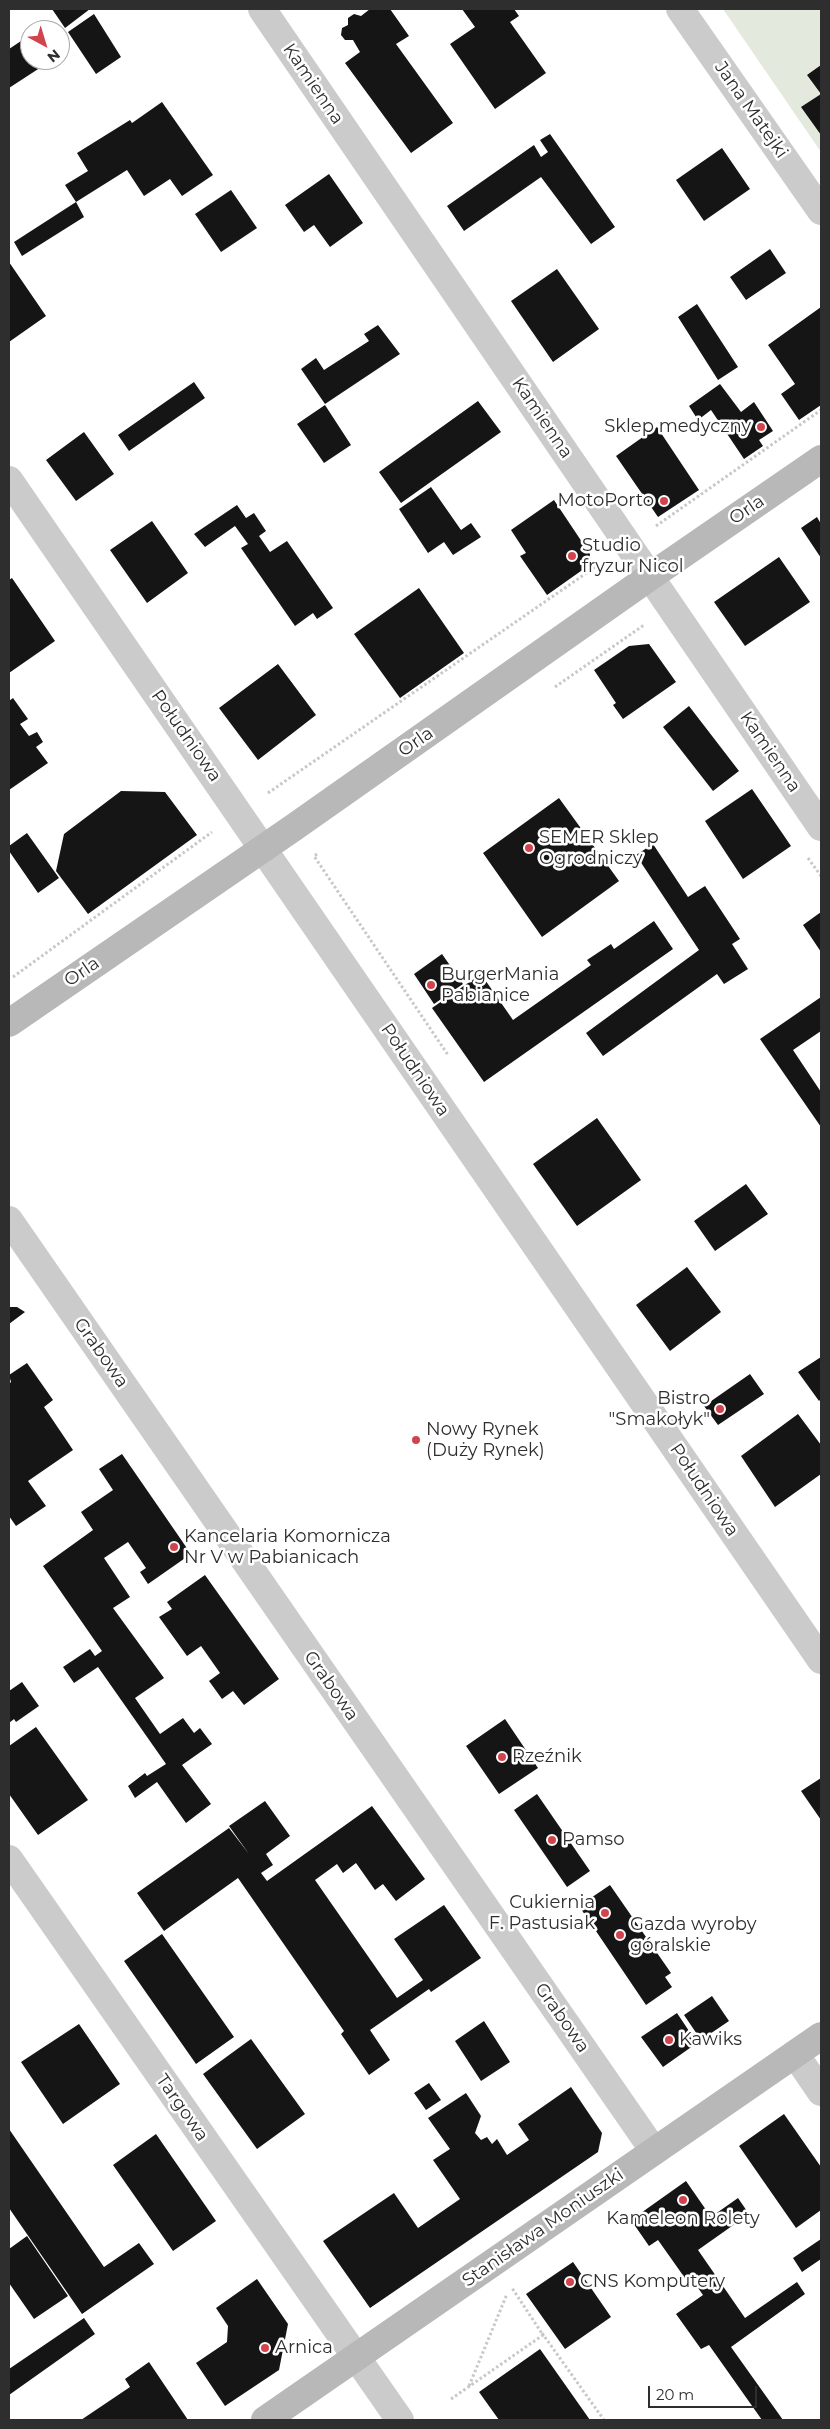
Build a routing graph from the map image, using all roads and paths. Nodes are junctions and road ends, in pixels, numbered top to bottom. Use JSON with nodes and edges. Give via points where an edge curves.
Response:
{"nodes":[{"id":1,"x":262,"y":9,"type":"edge"},
{"id":2,"x":680,"y":9,"type":"edge"},
{"id":3,"x":821,"y":212,"type":"edge"},
{"id":4,"x":821,"y":410,"type":"edge"},
{"id":5,"x":821,"y":459,"type":"edge"},
{"id":6,"x":9,"y":480,"type":"edge"},
{"id":7,"x":650,"y":530,"type":"dead end"},
{"id":8,"x":605,"y":560,"type":"dead end"},
{"id":9,"x":651,"y":576,"type":"junction"},
{"id":10,"x":268,"y":793,"type":"dead end"},
{"id":11,"x":821,"y":827,"type":"edge"},
{"id":12,"x":212,"y":832,"type":"dead end"},
{"id":13,"x":264,"y":848,"type":"junction"},
{"id":14,"x":9,"y":980,"type":"edge"},
{"id":15,"x":9,"y":1023,"type":"edge"},
{"id":16,"x":9,"y":1220,"type":"edge"},
{"id":17,"x":821,"y":1660,"type":"edge"},
{"id":18,"x":9,"y":1859,"type":"edge"},
{"id":19,"x":821,"y":2036,"type":"edge"},
{"id":20,"x":795,"y":2054,"type":"junction"},
{"id":21,"x":821,"y":2092,"type":"edge"},
{"id":22,"x":654,"y":2151,"type":"junction"},
{"id":23,"x":542,"y":2333,"type":"junction"},
{"id":24,"x":356,"y":2358,"type":"junction"},
{"id":25,"x":469,"y":2386,"type":"junction"},
{"id":26,"x":450,"y":2399,"type":"dead end"},
{"id":27,"x":264,"y":2420,"type":"edge"},
{"id":28,"x":400,"y":2420,"type":"edge"},
{"id":29,"x":604,"y":2420,"type":"edge"}],
"edges":[{"from":1,"to":9,"type":"street","name":"Kamienna"},
{"from":2,"to":3,"type":"street","name":"Jana Matejki"},
{"from":4,"to":7,"type":"path"},
{"from":5,"to":9,"type":"street","name":"Orla"},
{"from":6,"to":13,"type":"street","name":"Południowa"},
{"from":8,"to":10,"type":"path"},
{"from":9,"to":11,"type":"street","name":"Kamienna"},
{"from":9,"to":13,"type":"street","name":"Orla"},
{"from":12,"to":14,"type":"path"},
{"from":13,"to":15,"type":"street","name":"Orla"},
{"from":13,"to":17,"type":"street","name":"Południowa"},
{"from":16,"to":22,"type":"street","name":"Grabowa"},
{"from":18,"to":24,"type":"street","name":"Targowa"},
{"from":19,"to":20,"type":"street","name":"Stanisława Moniuszki"},
{"from":20,"to":21,"type":"street"},
{"from":20,"to":22,"type":"street","name":"Stanisława Moniuszki"},
{"from":22,"to":24,"type":"street","name":"Stanisława Moniuszki"},
{"from":23,"to":25,"type":"path"},
{"from":23,"to":25,"type":"path","via":[[511,2286]]},
{"from":23,"to":29,"type":"path"},
{"from":24,"to":27,"type":"street","name":"Stanisława Moniuszki"},
{"from":24,"to":28,"type":"street","name":"Targowa"},
{"from":25,"to":26,"type":"path"}]}
